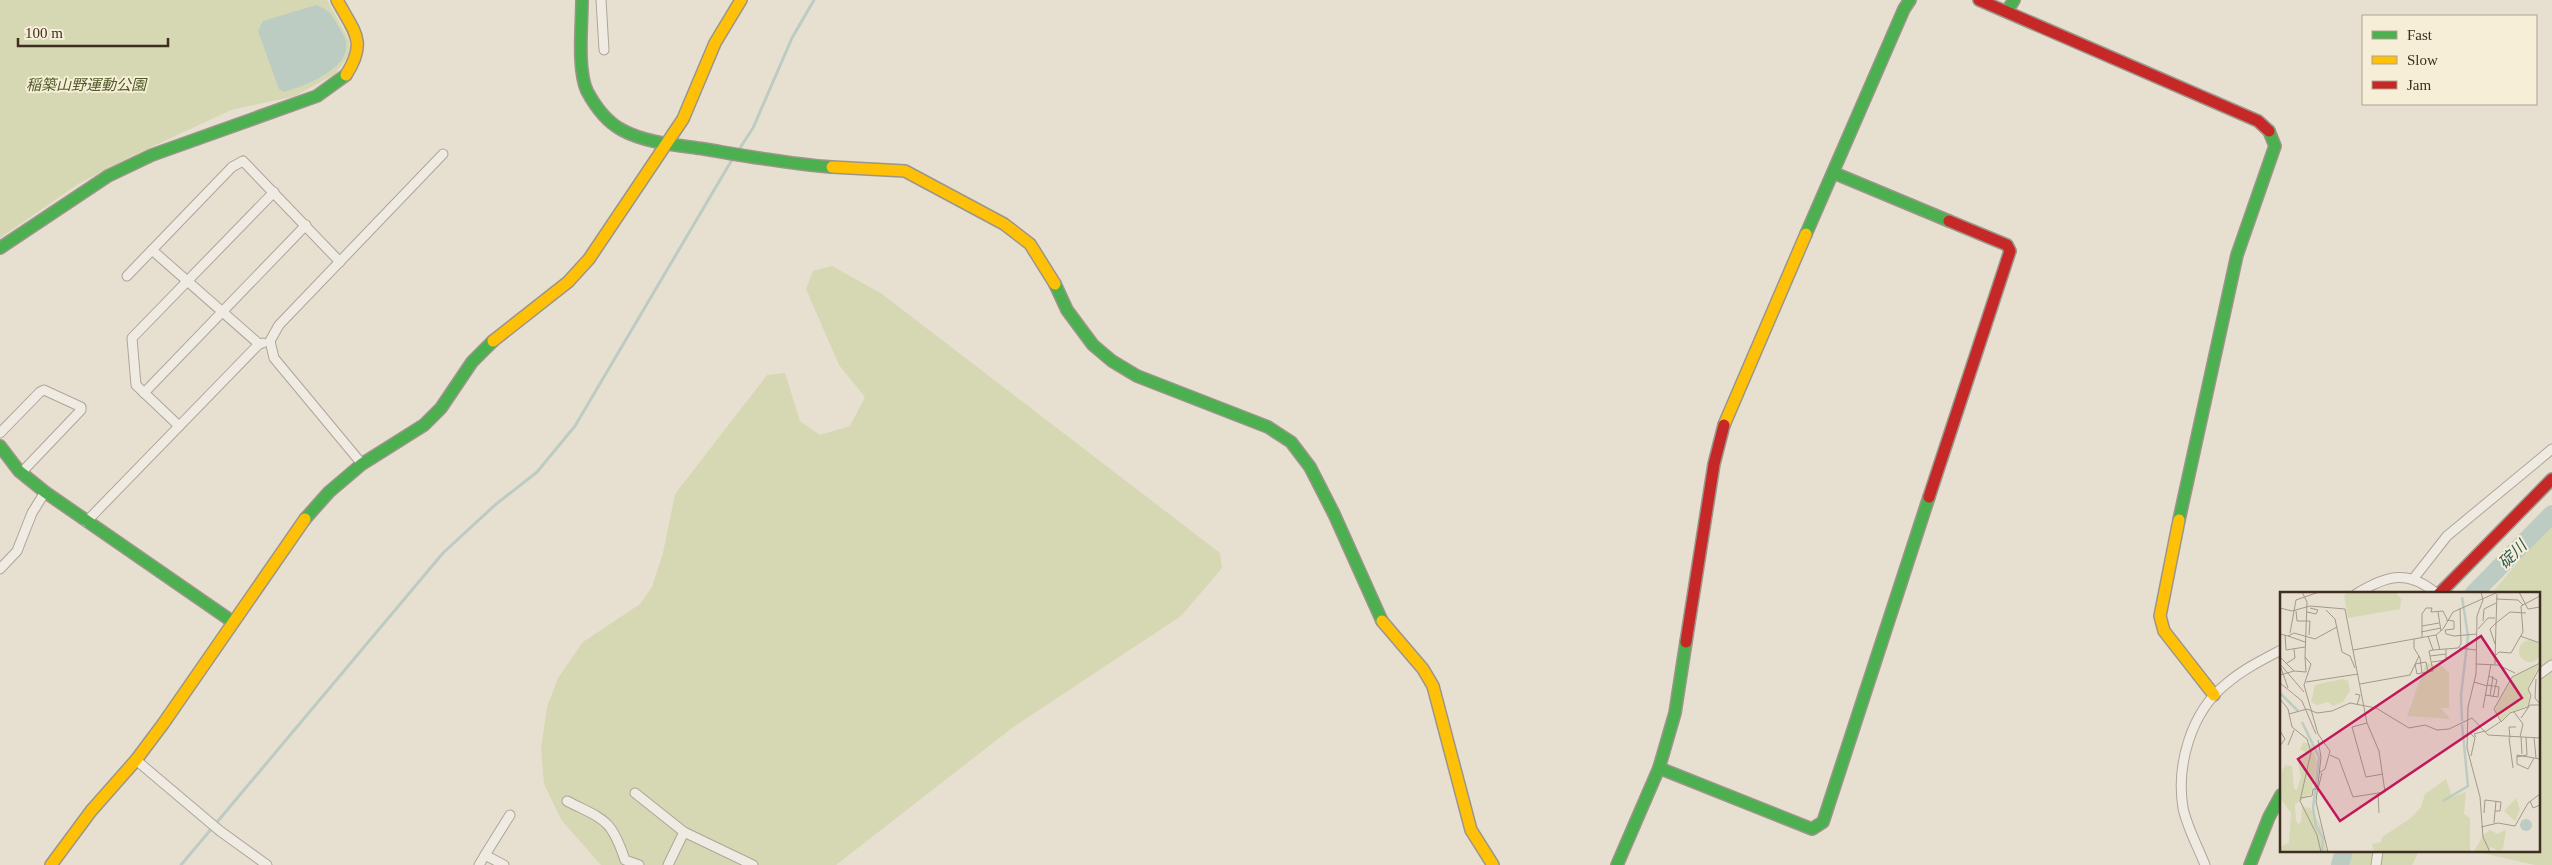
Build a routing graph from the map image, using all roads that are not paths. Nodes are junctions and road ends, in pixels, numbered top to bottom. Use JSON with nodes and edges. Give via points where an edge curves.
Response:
{"nodes":[{"id":1,"x":337,"y":0,"type":"edge"},
{"id":2,"x":582,"y":0,"type":"edge"},
{"id":3,"x":601,"y":0,"type":"edge"},
{"id":4,"x":1910,"y":0,"type":"edge"},
{"id":5,"x":1978,"y":0,"type":"edge"},
{"id":6,"x":2014,"y":0,"type":"edge"},
{"id":7,"x":739,"y":1,"type":"edge"},
{"id":8,"x":2007,"y":11,"type":"junction"},
{"id":9,"x":604,"y":50,"type":"dead end"},
{"id":10,"x":668,"y":143,"type":"junction"},
{"id":11,"x":443,"y":154,"type":"dead end"},
{"id":12,"x":1834,"y":172,"type":"junction"},
{"id":13,"x":274,"y":192,"type":"junction"},
{"id":14,"x":306,"y":225,"type":"junction"},
{"id":15,"x":0,"y":248,"type":"edge"},
{"id":16,"x":152,"y":250,"type":"junction"},
{"id":17,"x":340,"y":262,"type":"junction"},
{"id":18,"x":127,"y":276,"type":"dead end"},
{"id":19,"x":187,"y":282,"type":"junction"},
{"id":20,"x":221,"y":311,"type":"junction"},
{"id":21,"x":270,"y":341,"type":"junction"},
{"id":22,"x":259,"y":344,"type":"junction"},
{"id":23,"x":144,"y":392,"type":"junction"},
{"id":24,"x":179,"y":426,"type":"junction"},
{"id":25,"x":0,"y":433,"type":"edge"},
{"id":26,"x":0,"y":446,"type":"edge"},
{"id":27,"x":2552,"y":449,"type":"edge"},
{"id":28,"x":362,"y":464,"type":"junction"},
{"id":29,"x":21,"y":473,"type":"junction"},
{"id":30,"x":2552,"y":478,"type":"edge"},
{"id":31,"x":44,"y":492,"type":"junction"},
{"id":32,"x":86,"y":522,"type":"junction"},
{"id":33,"x":0,"y":569,"type":"edge"},
{"id":34,"x":2414,"y":578,"type":"junction"},
{"id":35,"x":2361,"y":592,"type":"edge"},
{"id":36,"x":2435,"y":592,"type":"edge"},
{"id":37,"x":2440,"y":592,"type":"edge"},
{"id":38,"x":233,"y":622,"type":"junction"},
{"id":39,"x":2280,"y":651,"type":"edge"},
{"id":40,"x":2552,"y":665,"type":"edge"},
{"id":41,"x":2540,"y":674,"type":"edge"},
{"id":42,"x":2214,"y":696,"type":"junction"},
{"id":43,"x":136,"y":760,"type":"junction"},
{"id":44,"x":1659,"y":768,"type":"junction"},
{"id":45,"x":635,"y":793,"type":"dead end"},
{"id":46,"x":2280,"y":797,"type":"edge"},
{"id":47,"x":566,"y":801,"type":"dead end"},
{"id":48,"x":510,"y":815,"type":"dead end"},
{"id":49,"x":684,"y":832,"type":"junction"},
{"id":50,"x":2378,"y":852,"type":"edge"},
{"id":51,"x":485,"y":855,"type":"junction"},
{"id":52,"x":742,"y":863,"type":"edge"},
{"id":53,"x":51,"y":865,"type":"edge"},
{"id":54,"x":266,"y":865,"type":"edge"},
{"id":55,"x":479,"y":865,"type":"edge"},
{"id":56,"x":504,"y":865,"type":"edge"},
{"id":57,"x":639,"y":865,"type":"edge"},
{"id":58,"x":668,"y":865,"type":"edge"},
{"id":59,"x":753,"y":865,"type":"edge"},
{"id":60,"x":1493,"y":865,"type":"edge"},
{"id":61,"x":1617,"y":865,"type":"edge"},
{"id":62,"x":2205,"y":865,"type":"edge"},
{"id":63,"x":2250,"y":865,"type":"edge"},
{"id":64,"x":2376,"y":865,"type":"edge"}],
"edges":[{"from":1,"to":15,"type":"street","via":[[359,42],[356,58],[346,75],[317,96],[152,155],[108,176]]},
{"from":2,"to":10,"type":"street","via":[[583,73],[592,100],[620,130]]},
{"from":3,"to":9,"type":"street"},
{"from":4,"to":12,"type":"street"},
{"from":5,"to":8,"type":"street"},
{"from":6,"to":8,"type":"street"},
{"from":7,"to":10,"type":"street","via":[[715,43],[683,118]]},
{"from":8,"to":42,"type":"street","via":[[2258,121],[2269,129],[2274,139],[2275,146],[2237,255],[2162,597],[2160,616],[2164,631]]},
{"from":10,"to":28,"type":"street","via":[[589,259],[568,282],[496,338],[472,362],[441,408],[424,425]]},
{"from":10,"to":60,"type":"street","via":[[805,165],[905,171],[1004,224],[1030,244],[1067,310],[1093,345],[1112,362],[1137,376],[1268,427],[1291,442],[1310,467],[1334,514],[1382,621],[1423,668],[1433,686],[1471,830]]},
{"from":11,"to":17,"type":"street"},
{"from":12,"to":44,"type":"street","via":[[1726,418],[1714,464],[1675,712]]},
{"from":12,"to":44,"type":"street","via":[[2007,245],[2010,251],[1823,822],[1812,828]]},
{"from":13,"to":14,"type":"street"},
{"from":13,"to":16,"type":"street","via":[[243,161],[232,167]]},
{"from":13,"to":19,"type":"street"},
{"from":14,"to":17,"type":"street"},
{"from":14,"to":20,"type":"street"},
{"from":16,"to":18,"type":"street"},
{"from":16,"to":19,"type":"street"},
{"from":17,"to":21,"type":"street","via":[[279,325]]},
{"from":19,"to":20,"type":"street"},
{"from":19,"to":23,"type":"street","via":[[132,338],[136,385]]},
{"from":20,"to":22,"type":"street"},
{"from":20,"to":23,"type":"street"},
{"from":21,"to":22,"type":"street"},
{"from":21,"to":28,"type":"street","via":[[274,358]]},
{"from":22,"to":24,"type":"street"},
{"from":23,"to":24,"type":"street"},
{"from":24,"to":32,"type":"street"},
{"from":25,"to":29,"type":"street","via":[[44,390],[81,407]]},
{"from":26,"to":29,"type":"street"},
{"from":27,"to":34,"type":"street","via":[[2447,536]]},
{"from":28,"to":38,"type":"street","via":[[329,492],[299,526]]},
{"from":29,"to":31,"type":"street"},
{"from":30,"to":37,"type":"street"},
{"from":31,"to":32,"type":"street"},
{"from":31,"to":33,"type":"street","via":[[17,551]]},
{"from":32,"to":38,"type":"street"},
{"from":34,"to":35,"type":"street","via":[[2393,578]]},
{"from":34,"to":36,"type":"street"},
{"from":38,"to":43,"type":"street"},
{"from":39,"to":42,"type":"street","via":[[2226,684]]},
{"from":40,"to":41,"type":"street"},
{"from":42,"to":62,"type":"street","via":[[2188,740],[2184,768],[2184,810]]},
{"from":43,"to":53,"type":"street","via":[[91,810]]},
{"from":43,"to":54,"type":"street"},
{"from":44,"to":61,"type":"street"},
{"from":45,"to":49,"type":"street"},
{"from":46,"to":63,"type":"street"},
{"from":47,"to":57,"type":"street","via":[[603,819],[616,834],[625,860]]},
{"from":48,"to":51,"type":"street"},
{"from":49,"to":52,"type":"street"},
{"from":49,"to":58,"type":"street"},
{"from":50,"to":64,"type":"street"},
{"from":51,"to":55,"type":"street"},
{"from":51,"to":56,"type":"street"},
{"from":52,"to":59,"type":"street"}]}
